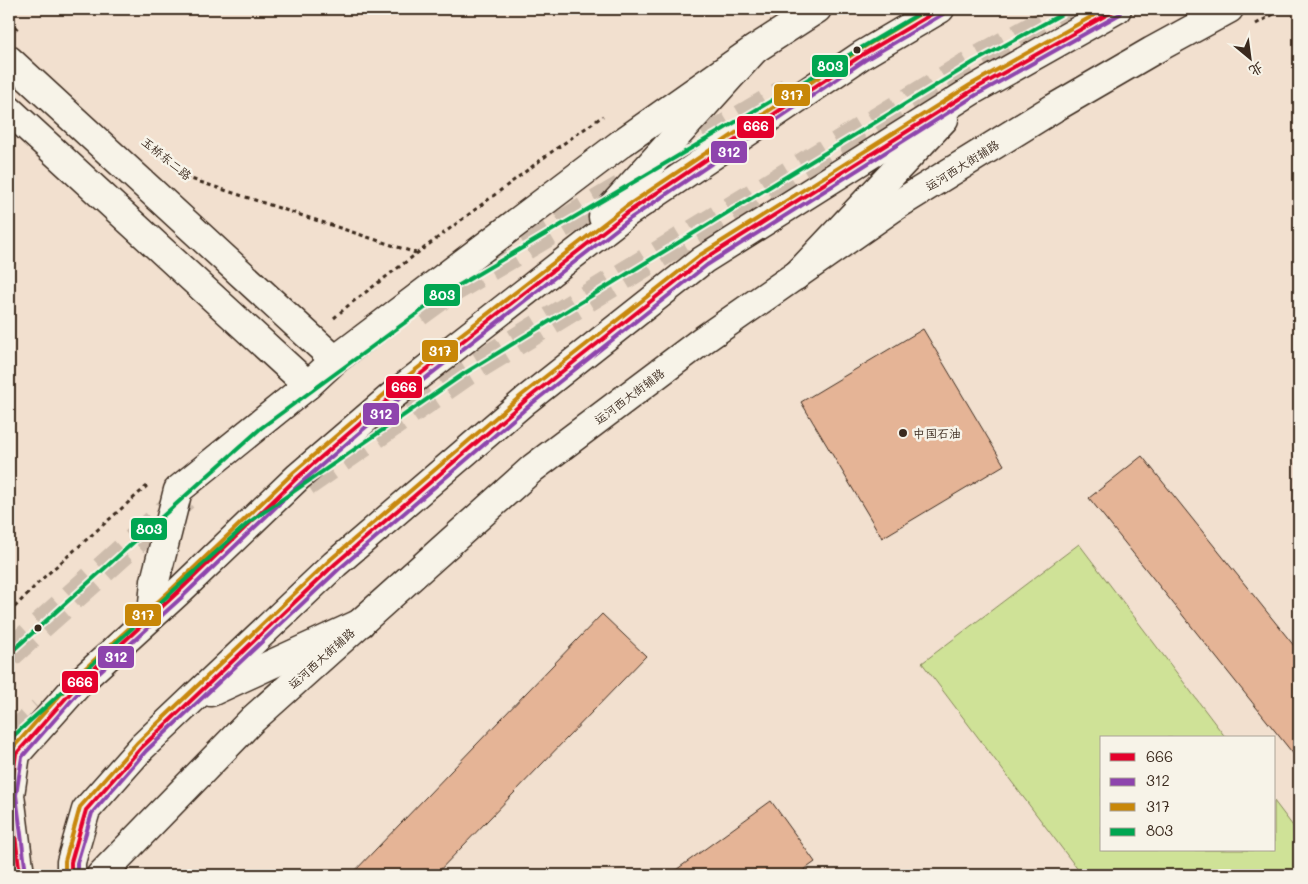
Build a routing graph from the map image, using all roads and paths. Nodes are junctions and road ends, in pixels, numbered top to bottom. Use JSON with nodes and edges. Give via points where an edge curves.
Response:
{"nodes":[{"id":1,"x":816,"y":9,"type":"edge"},
{"id":2,"x":940,"y":9,"type":"edge"},
{"id":3,"x":1117,"y":9,"type":"edge"},
{"id":4,"x":1229,"y":9,"type":"edge"},
{"id":5,"x":1283,"y":9,"type":"edge"},
{"id":6,"x":9,"y":21,"type":"edge"},
{"id":7,"x":1251,"y":26,"type":"dead end"},
{"id":8,"x":20,"y":31,"type":"dead end"},
{"id":9,"x":755,"y":50,"type":"junction"},
{"id":10,"x":9,"y":60,"type":"edge"},
{"id":11,"x":972,"y":90,"type":"junction"},
{"id":12,"x":9,"y":110,"type":"edge"},
{"id":13,"x":151,"y":146,"type":"dead end"},
{"id":14,"x":416,"y":254,"type":"dead end"},
{"id":15,"x":560,"y":264,"type":"junction"},
{"id":16,"x":796,"y":276,"type":"junction"},
{"id":17,"x":335,"y":360,"type":"junction"},
{"id":18,"x":308,"y":385,"type":"junction"},
{"id":19,"x":152,"y":615,"type":"junction"},
{"id":20,"x":361,"y":623,"type":"junction"},
{"id":21,"x":191,"y":701,"type":"junction"},
{"id":22,"x":20,"y":875,"type":"edge"},
{"id":23,"x":71,"y":875,"type":"edge"},
{"id":24,"x":101,"y":875,"type":"edge"}],
"edges":[{"from":1,"to":9,"type":"main road"},
{"from":2,"to":15,"type":"main road","via":[[838,71],[627,213]]},
{"from":3,"to":11,"type":"main road"},
{"from":4,"to":16,"type":"main road","name":"运河西大街辅路","via":[[1054,108],[897,205]]},
{"from":5,"to":7,"type":"path"},
{"from":6,"to":8,"type":"path"},
{"from":9,"to":15,"type":"main road"},
{"from":9,"to":17,"type":"main road","via":[[624,142]]},
{"from":10,"to":17,"type":"main road"},
{"from":11,"to":16,"type":"main road"},
{"from":11,"to":21,"type":"main road","via":[[703,260],[526,400],[335,564]]},
{"from":12,"to":18,"type":"main road"},
{"from":13,"to":14,"type":"path","name":"玉桥东二路","via":[[188,178]]},
{"from":15,"to":19,"type":"main road","via":[[391,397],[298,477]]},
{"from":16,"to":20,"type":"main road","name":"运河西大街辅路","via":[[703,340],[533,468]]},
{"from":17,"to":18,"type":"main road"},
{"from":18,"to":19,"type":"main road","via":[[178,490],[154,581]]},
{"from":19,"to":22,"type":"main road","via":[[82,680],[16,754],[10,795]]},
{"from":20,"to":21,"type":"main road"},
{"from":20,"to":24,"type":"main road","name":"运河西大街辅路","via":[[251,721]]},
{"from":21,"to":23,"type":"main road","via":[[142,747],[86,810],[71,862]]}]}
